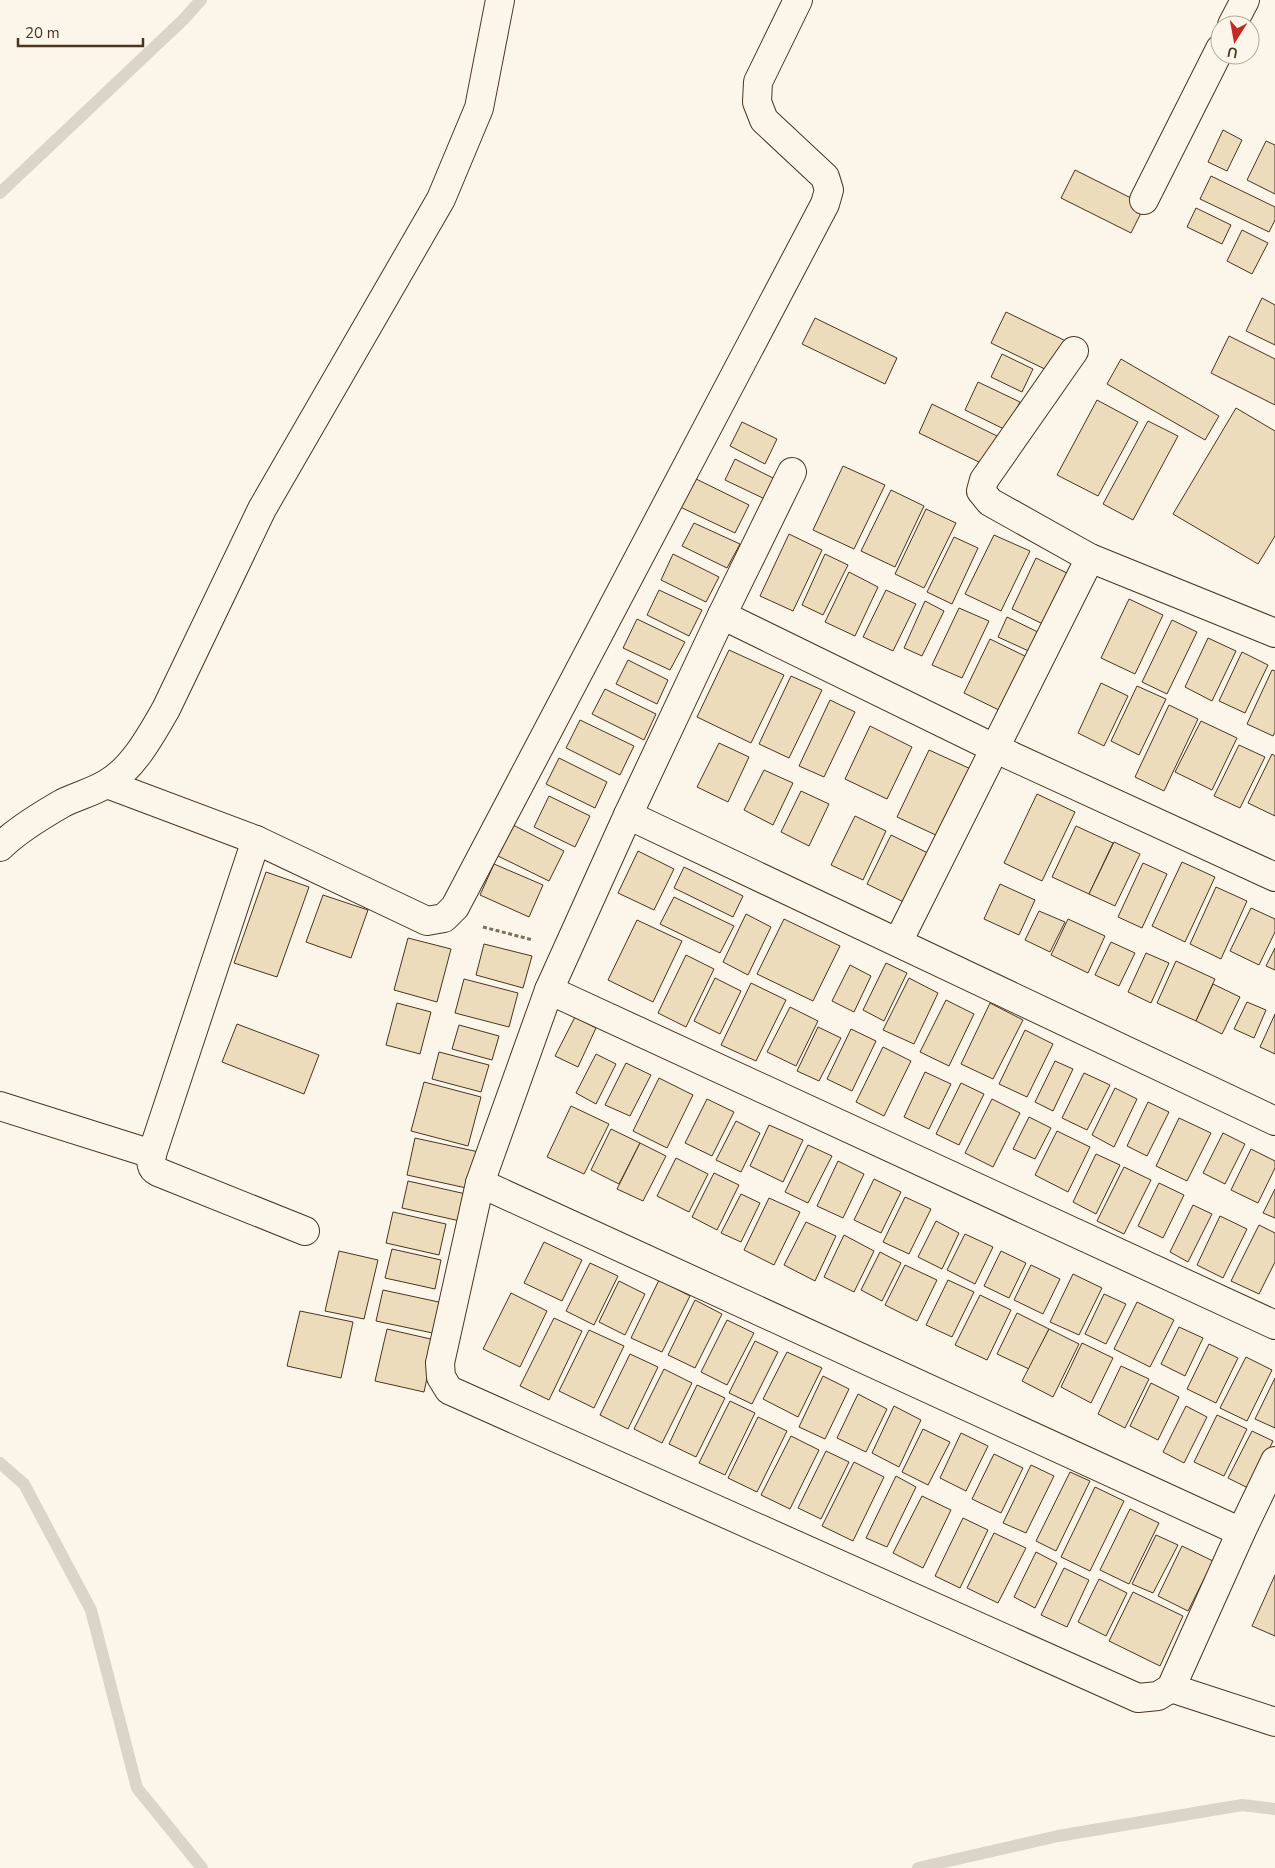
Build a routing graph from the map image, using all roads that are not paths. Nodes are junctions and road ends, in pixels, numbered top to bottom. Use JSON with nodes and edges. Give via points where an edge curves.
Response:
{"nodes":[{"id":1,"x":500,"y":0,"type":"edge"},
{"id":2,"x":798,"y":0,"type":"edge"},
{"id":3,"x":1245,"y":0,"type":"edge"},
{"id":4,"x":1237,"y":15,"type":"edge"},
{"id":5,"x":1212,"y":65,"type":"edge"},
{"id":6,"x":1144,"y":200,"type":"dead end"},
{"id":7,"x":1074,"y":351,"type":"dead end"},
{"id":8,"x":792,"y":472,"type":"dead end"},
{"id":9,"x":1090,"y":558,"type":"junction"},
{"id":10,"x":722,"y":615,"type":"junction"},
{"id":11,"x":1275,"y":633,"type":"edge"},
{"id":12,"x":994,"y":748,"type":"junction"},
{"id":13,"x":107,"y":784,"type":"junction"},
{"id":14,"x":628,"y":815,"type":"junction"},
{"id":15,"x":256,"y":840,"type":"junction"},
{"id":16,"x":0,"y":848,"type":"edge"},
{"id":17,"x":1275,"y":877,"type":"edge"},
{"id":18,"x":898,"y":942,"type":"junction"},
{"id":19,"x":549,"y":990,"type":"junction"},
{"id":20,"x":0,"y":1106,"type":"edge"},
{"id":21,"x":1275,"y":1121,"type":"edge"},
{"id":22,"x":152,"y":1154,"type":"junction"},
{"id":23,"x":480,"y":1183,"type":"junction"},
{"id":24,"x":305,"y":1231,"type":"dead end"},
{"id":25,"x":1275,"y":1325,"type":"edge"},
{"id":26,"x":1274,"y":1466,"type":"edge"},
{"id":27,"x":1240,"y":1532,"type":"junction"},
{"id":28,"x":1171,"y":1688,"type":"junction"},
{"id":29,"x":1275,"y":1722,"type":"edge"}],
"edges":[{"from":1,"to":13,"type":"street","via":[[479,108],[441,199],[262,509],[154,731],[132,762]]},
{"from":2,"to":15,"type":"street","via":[[758,82],[757,102],[764,120],[825,177],[829,190],[825,204],[455,907],[444,918],[427,921]]},
{"from":3,"to":4,"type":"street"},
{"from":5,"to":6,"type":"street"},
{"from":7,"to":9,"type":"street","via":[[984,480],[981,491],[990,502]]},
{"from":8,"to":10,"type":"street"},
{"from":9,"to":11,"type":"street"},
{"from":9,"to":12,"type":"street"},
{"from":10,"to":12,"type":"street"},
{"from":10,"to":14,"type":"street"},
{"from":12,"to":17,"type":"street"},
{"from":12,"to":18,"type":"street"},
{"from":13,"to":15,"type":"street"},
{"from":13,"to":16,"type":"street","via":[[64,803],[29,824]]},
{"from":14,"to":18,"type":"street"},
{"from":14,"to":19,"type":"street"},
{"from":15,"to":22,"type":"street"},
{"from":18,"to":21,"type":"street"},
{"from":19,"to":23,"type":"street"},
{"from":19,"to":25,"type":"street"},
{"from":20,"to":22,"type":"street"},
{"from":22,"to":24,"type":"street","via":[[154,1170]]},
{"from":23,"to":27,"type":"street"},
{"from":23,"to":28,"type":"street","via":[[440,1362],[441,1377],[450,1390],[1138,1698],[1158,1696]]},
{"from":26,"to":27,"type":"street"},
{"from":27,"to":28,"type":"street"},
{"from":28,"to":29,"type":"street"}]}
